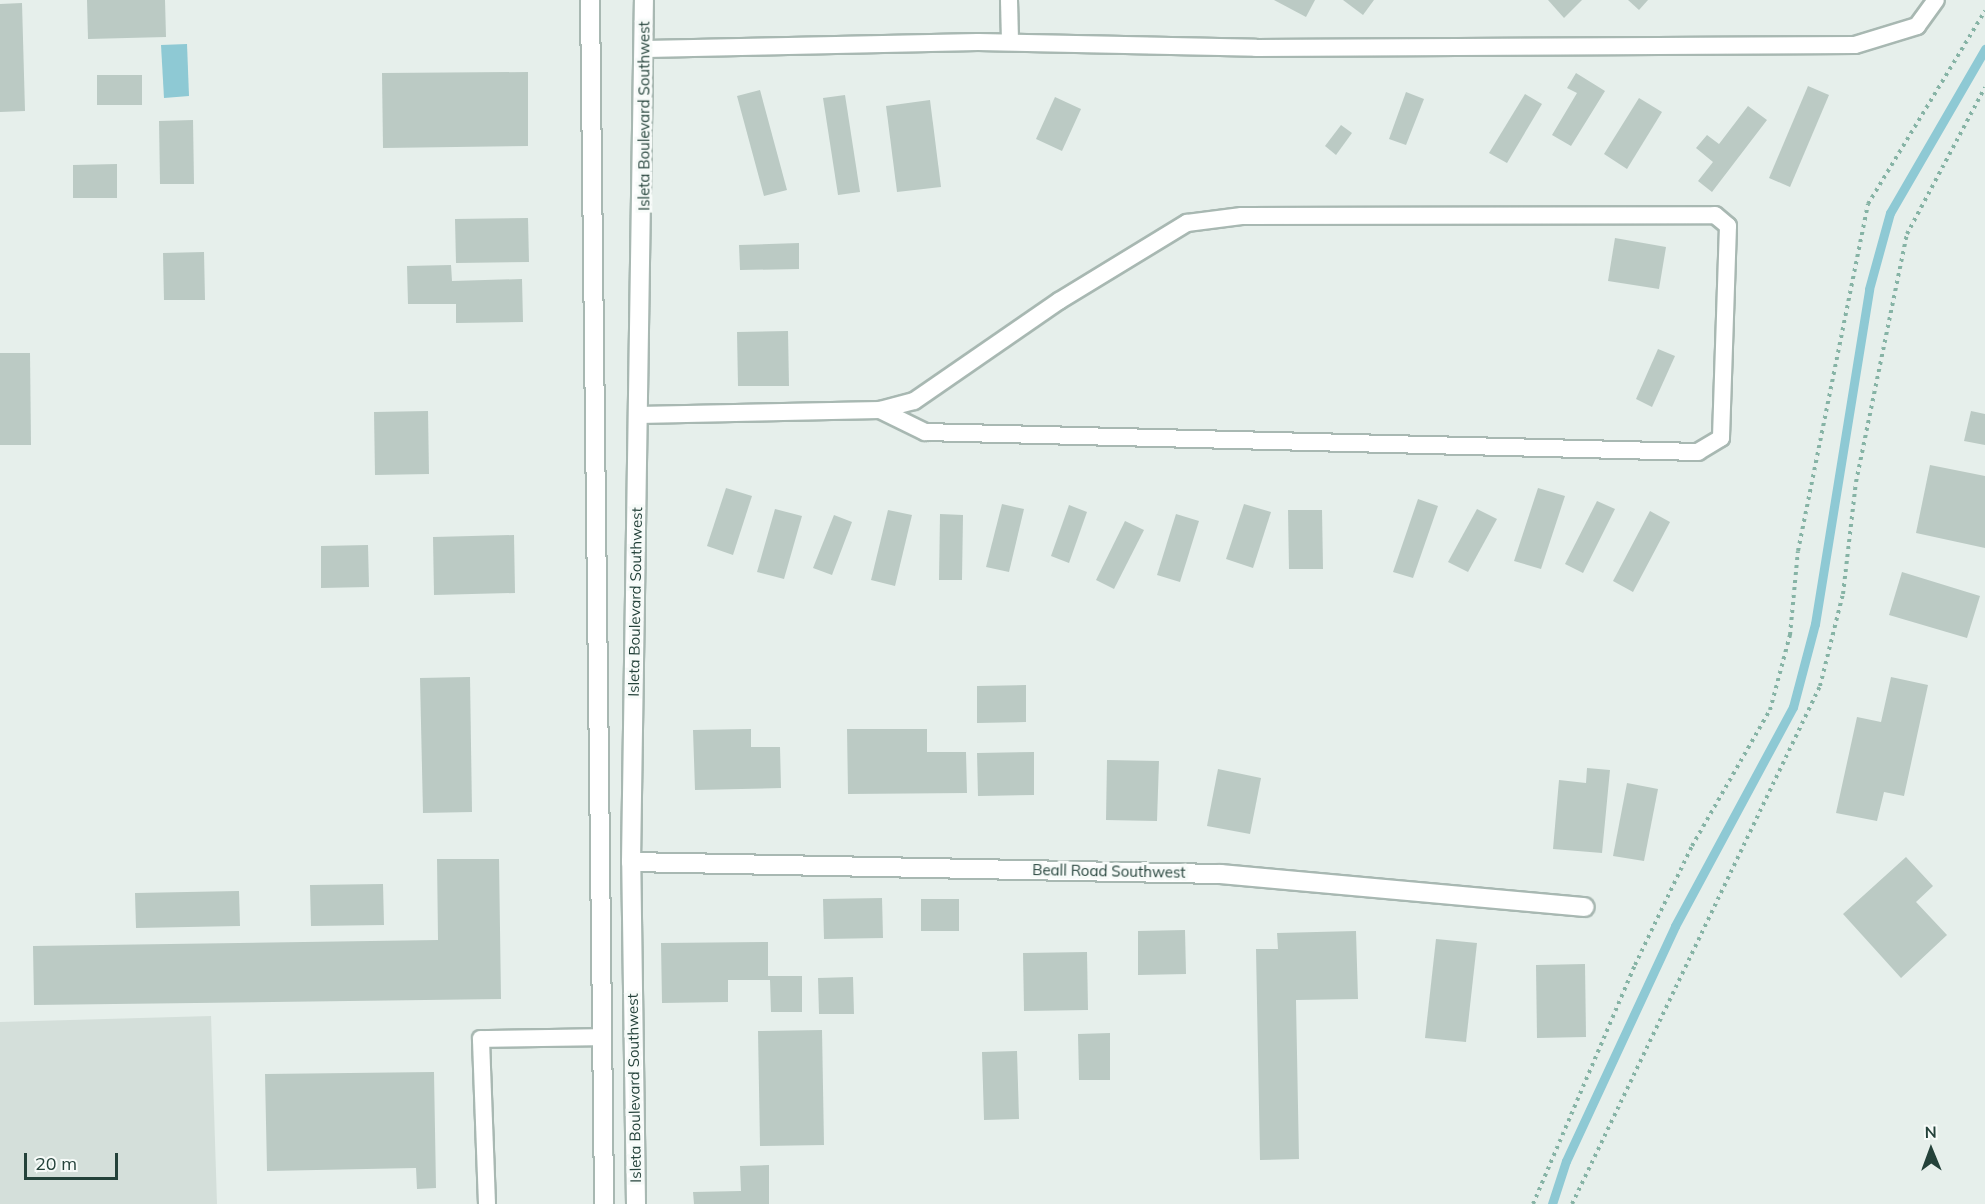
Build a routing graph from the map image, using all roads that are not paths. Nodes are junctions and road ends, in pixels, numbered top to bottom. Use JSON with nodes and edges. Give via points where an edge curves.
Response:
{"nodes":[{"id":1,"x":591,"y":0,"type":"edge"},
{"id":2,"x":644,"y":0,"type":"edge"},
{"id":3,"x":1008,"y":0,"type":"edge"},
{"id":4,"x":1936,"y":0,"type":"edge"},
{"id":5,"x":1010,"y":42,"type":"junction"},
{"id":6,"x":646,"y":49,"type":"junction"},
{"id":7,"x":880,"y":410,"type":"junction"},
{"id":8,"x":638,"y":414,"type":"junction"},
{"id":9,"x":631,"y":862,"type":"junction"},
{"id":10,"x":1585,"y":907,"type":"dead end"},
{"id":11,"x":602,"y":1037,"type":"junction"},
{"id":12,"x":487,"y":1204,"type":"edge"},
{"id":13,"x":604,"y":1204,"type":"edge"},
{"id":14,"x":636,"y":1204,"type":"edge"}],
"edges":[{"from":1,"to":11,"type":"main road","name":"Isleta Boulevard Southwest"},
{"from":2,"to":6,"type":"main road","name":"Isleta Boulevard Southwest"},
{"from":3,"to":5,"type":"lane"},
{"from":4,"to":5,"type":"lane","via":[[1917,26],[1856,45],[1256,48]]},
{"from":5,"to":6,"type":"lane"},
{"from":6,"to":8,"type":"main road","name":"Isleta Boulevard Southwest"},
{"from":7,"to":7,"type":"lane","via":[[914,401],[1059,301],[1187,222],[1242,216],[1715,215],[1728,226],[1720,438],[1698,452],[925,432]]},
{"from":7,"to":8,"type":"lane"},
{"from":8,"to":9,"type":"main road","name":"Isleta Boulevard Southwest"},
{"from":9,"to":10,"type":"main road","name":"Beall Road Southwest","via":[[1221,874]]},
{"from":9,"to":14,"type":"main road","name":"Isleta Boulevard Southwest"},
{"from":11,"to":12,"type":"lane","via":[[481,1039]]},
{"from":11,"to":13,"type":"main road","name":"Isleta Boulevard Southwest"}]}
